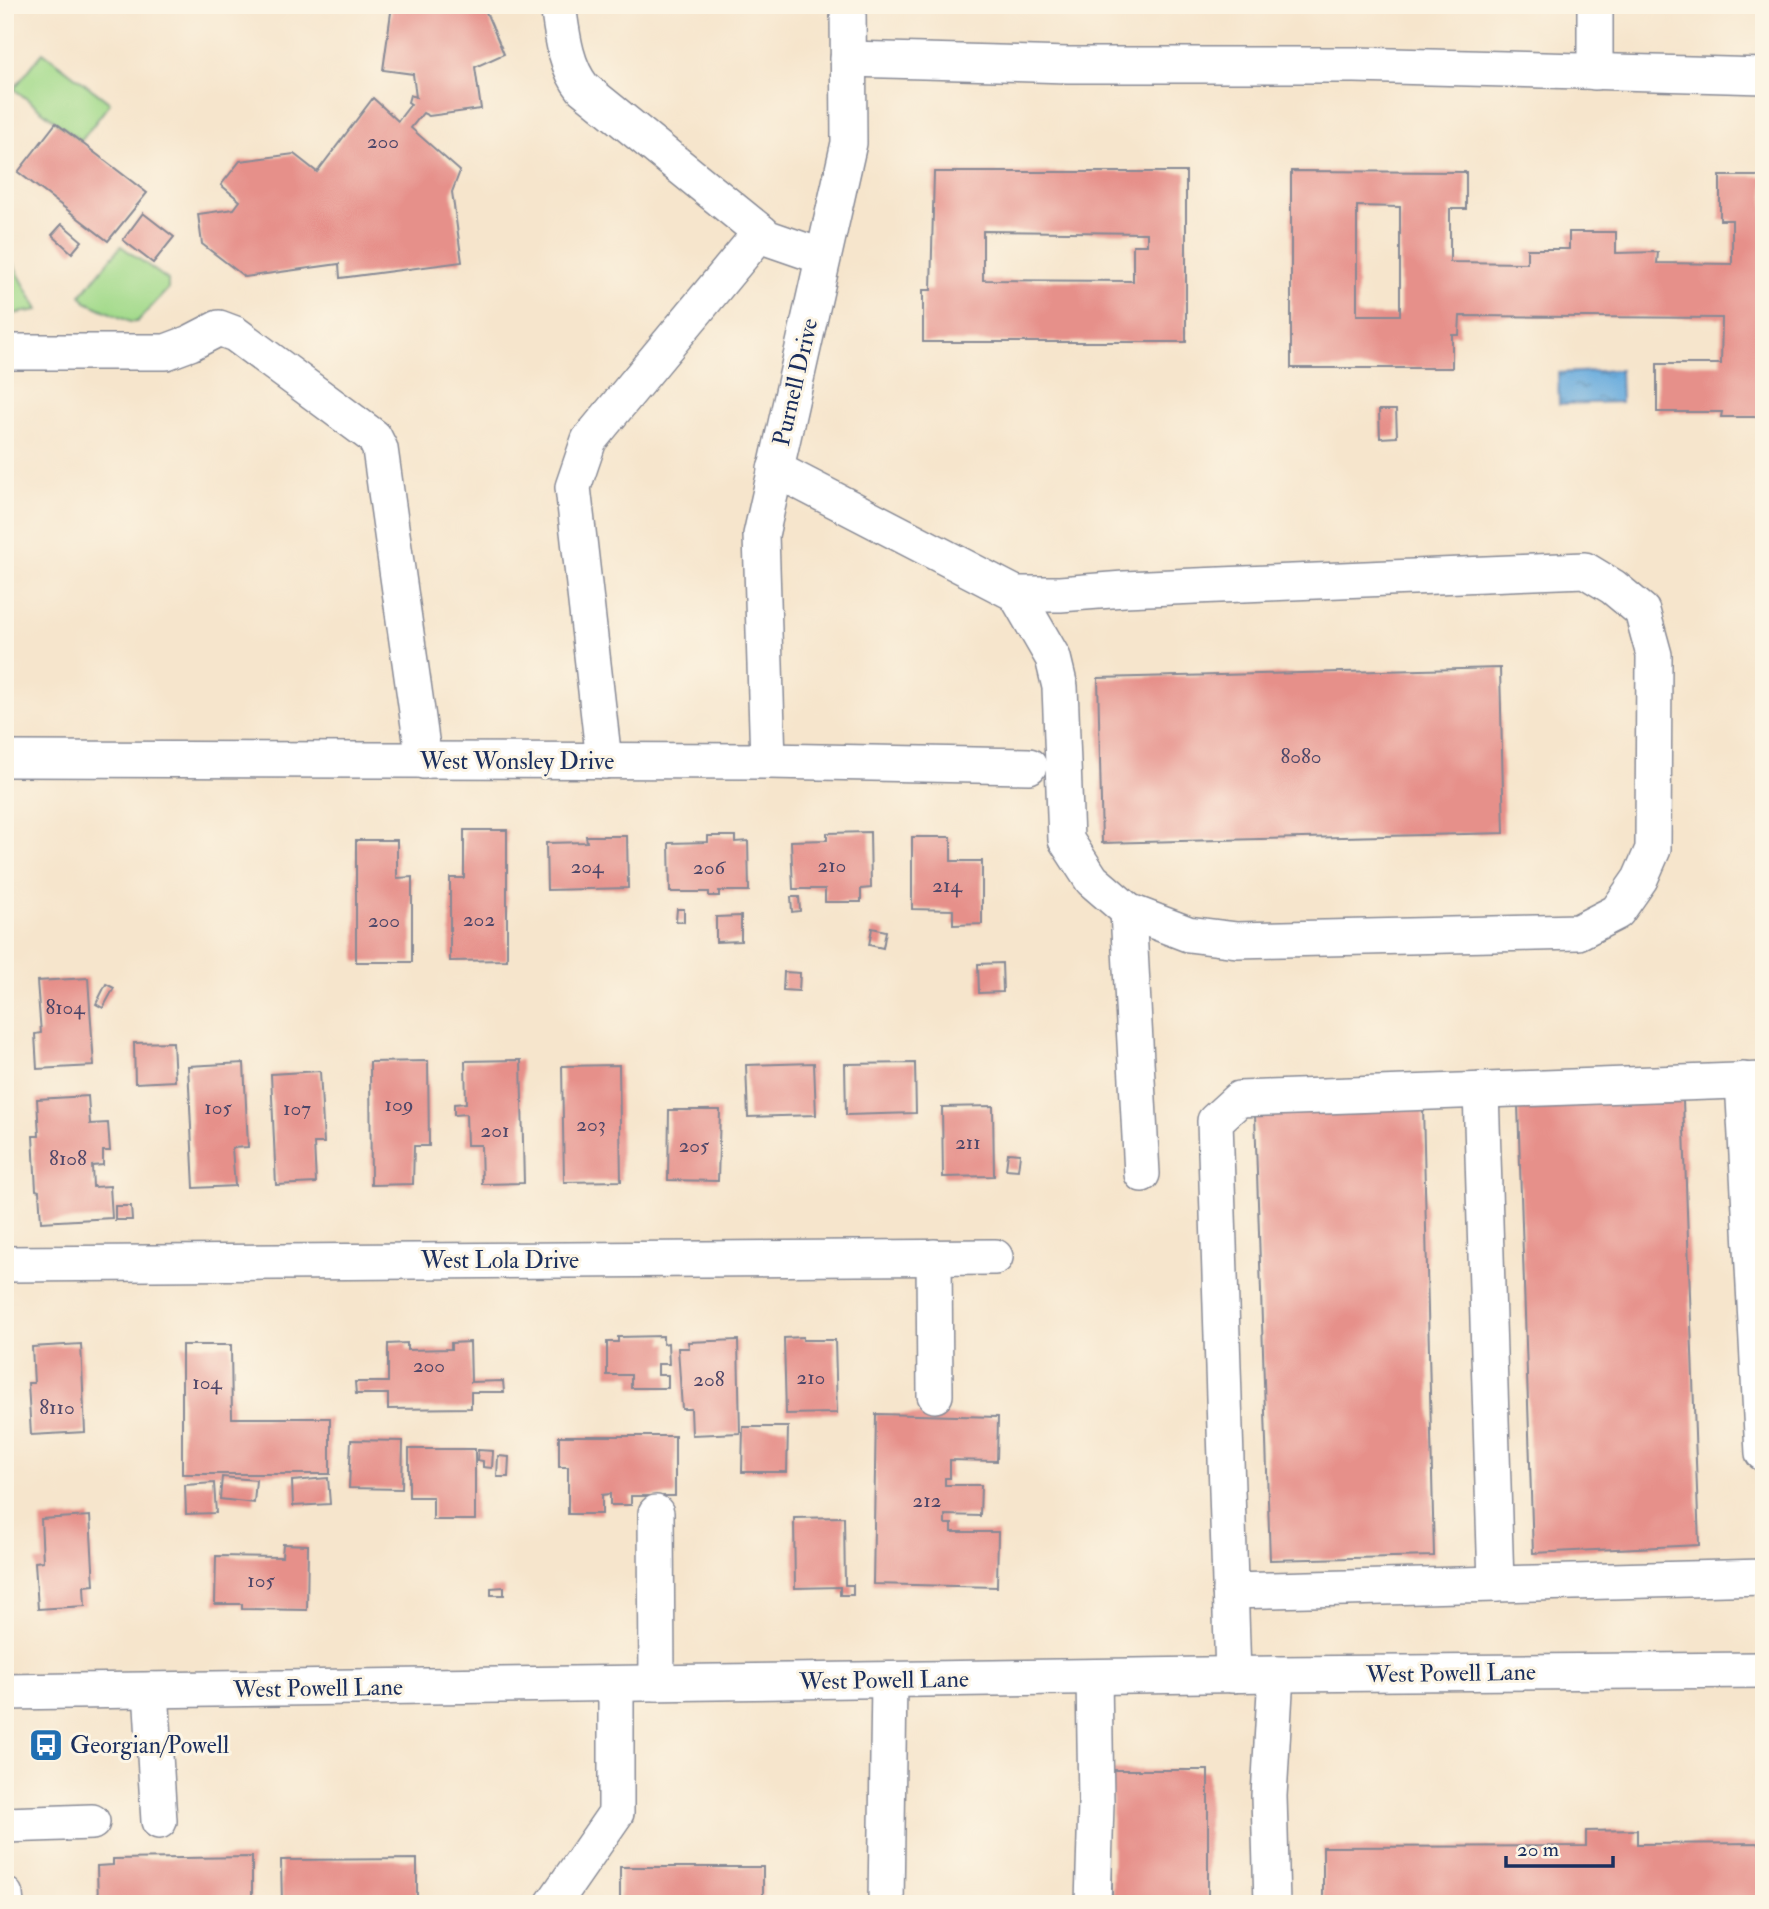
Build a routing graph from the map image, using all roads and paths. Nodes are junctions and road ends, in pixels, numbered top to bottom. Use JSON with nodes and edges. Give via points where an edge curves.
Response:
{"nodes":[{"id":1,"x":558,"y":5,"type":"edge"},
{"id":2,"x":848,"y":5,"type":"edge"},
{"id":3,"x":1595,"y":5,"type":"edge"},
{"id":4,"x":848,"y":59,"type":"junction"},
{"id":5,"x":1595,"y":72,"type":"junction"},
{"id":6,"x":1764,"y":76,"type":"edge"},
{"id":7,"x":761,"y":232,"type":"junction"},
{"id":8,"x":823,"y":257,"type":"junction"},
{"id":9,"x":5,"y":352,"type":"edge"},
{"id":10,"x":775,"y":470,"type":"junction"},
{"id":11,"x":1016,"y":594,"type":"junction"},
{"id":12,"x":5,"y":759,"type":"edge"},
{"id":13,"x":424,"y":761,"type":"junction"},
{"id":14,"x":604,"y":761,"type":"junction"},
{"id":15,"x":768,"y":761,"type":"junction"},
{"id":16,"x":1028,"y":766,"type":"dead end"},
{"id":17,"x":1128,"y":911,"type":"junction"},
{"id":18,"x":1753,"y":1080,"type":"edge"},
{"id":19,"x":1481,"y":1090,"type":"junction"},
{"id":20,"x":1142,"y":1174,"type":"dead end"},
{"id":21,"x":934,"y":1257,"type":"junction"},
{"id":22,"x":995,"y":1257,"type":"dead end"},
{"id":23,"x":5,"y":1264,"type":"edge"},
{"id":24,"x":935,"y":1395,"type":"dead end"},
{"id":25,"x":1763,"y":1461,"type":"edge"},
{"id":26,"x":656,"y":1513,"type":"dead end"},
{"id":27,"x":1764,"y":1577,"type":"edge"},
{"id":28,"x":1496,"y":1584,"type":"junction"},
{"id":29,"x":1230,"y":1591,"type":"junction"},
{"id":30,"x":1764,"y":1670,"type":"edge"},
{"id":31,"x":1276,"y":1674,"type":"junction"},
{"id":32,"x":1233,"y":1675,"type":"junction"},
{"id":33,"x":1094,"y":1677,"type":"junction"},
{"id":34,"x":889,"y":1679,"type":"junction"},
{"id":35,"x":657,"y":1683,"type":"junction"},
{"id":36,"x":617,"y":1684,"type":"junction"},
{"id":37,"x":151,"y":1690,"type":"junction"},
{"id":38,"x":5,"y":1692,"type":"edge"},
{"id":39,"x":159,"y":1821,"type":"dead end"},
{"id":40,"x":92,"y":1822,"type":"dead end"},
{"id":41,"x":5,"y":1825,"type":"edge"},
{"id":42,"x":5,"y":1895,"type":"edge"},
{"id":43,"x":6,"y":1904,"type":"edge"},
{"id":44,"x":553,"y":1904,"type":"edge"},
{"id":45,"x":886,"y":1904,"type":"edge"},
{"id":46,"x":1093,"y":1904,"type":"edge"},
{"id":47,"x":1272,"y":1904,"type":"edge"}],
"edges":[{"from":1,"to":7,"type":"street","via":[[569,61],[583,88]]},
{"from":2,"to":4,"type":"street","name":"Purnell Drive"},
{"from":3,"to":5,"type":"street"},
{"from":4,"to":5,"type":"street"},
{"from":4,"to":8,"type":"street","name":"Purnell Drive","via":[[849,143]]},
{"from":5,"to":6,"type":"street"},
{"from":7,"to":8,"type":"street"},
{"from":7,"to":14,"type":"street","via":[[589,440],[581,459],[573,486]]},
{"from":8,"to":10,"type":"street","name":"Purnell Drive"},
{"from":9,"to":13,"type":"street","via":[[166,352],[219,328],[235,334],[374,437],[380,449]]},
{"from":10,"to":11,"type":"street"},
{"from":10,"to":15,"type":"street","name":"Purnell Drive","via":[[761,535]]},
{"from":11,"to":17,"type":"street","via":[[1053,658],[1060,687],[1066,840],[1092,880]]},
{"from":11,"to":17,"type":"street","via":[[1585,570],[1642,611],[1654,655],[1653,849],[1640,879],[1617,912],[1578,932],[1237,940],[1188,934]]},
{"from":12,"to":13,"type":"street","name":"West Wonsley Drive"},
{"from":13,"to":14,"type":"street","name":"West Wonsley Drive"},
{"from":14,"to":15,"type":"street","name":"West Wonsley Drive"},
{"from":15,"to":16,"type":"street","name":"West Wonsley Drive"},
{"from":17,"to":20,"type":"street"},
{"from":18,"to":19,"type":"street"},
{"from":18,"to":25,"type":"street"},
{"from":19,"to":28,"type":"street"},
{"from":19,"to":29,"type":"street","via":[[1239,1099],[1215,1121]]},
{"from":21,"to":22,"type":"street","name":"West Lola Drive"},
{"from":21,"to":23,"type":"street","name":"West Lola Drive"},
{"from":21,"to":24,"type":"street"},
{"from":26,"to":35,"type":"street"},
{"from":27,"to":28,"type":"street"},
{"from":28,"to":29,"type":"street"},
{"from":29,"to":32,"type":"street"},
{"from":30,"to":31,"type":"street","name":"West Powell Lane"},
{"from":31,"to":32,"type":"street","name":"West Powell Lane"},
{"from":31,"to":47,"type":"street","via":[[1269,1796]]},
{"from":32,"to":33,"type":"street","name":"West Powell Lane"},
{"from":33,"to":34,"type":"street","name":"West Powell Lane"},
{"from":33,"to":46,"type":"street"},
{"from":34,"to":35,"type":"street","name":"West Powell Lane"},
{"from":34,"to":45,"type":"street"},
{"from":35,"to":36,"type":"street","name":"West Powell Lane"},
{"from":36,"to":37,"type":"street","name":"West Powell Lane"},
{"from":36,"to":44,"type":"street","via":[[616,1813]]},
{"from":37,"to":38,"type":"street","name":"West Powell Lane"},
{"from":37,"to":39,"type":"street"},
{"from":40,"to":41,"type":"street"},
{"from":42,"to":43,"type":"street"}]}
